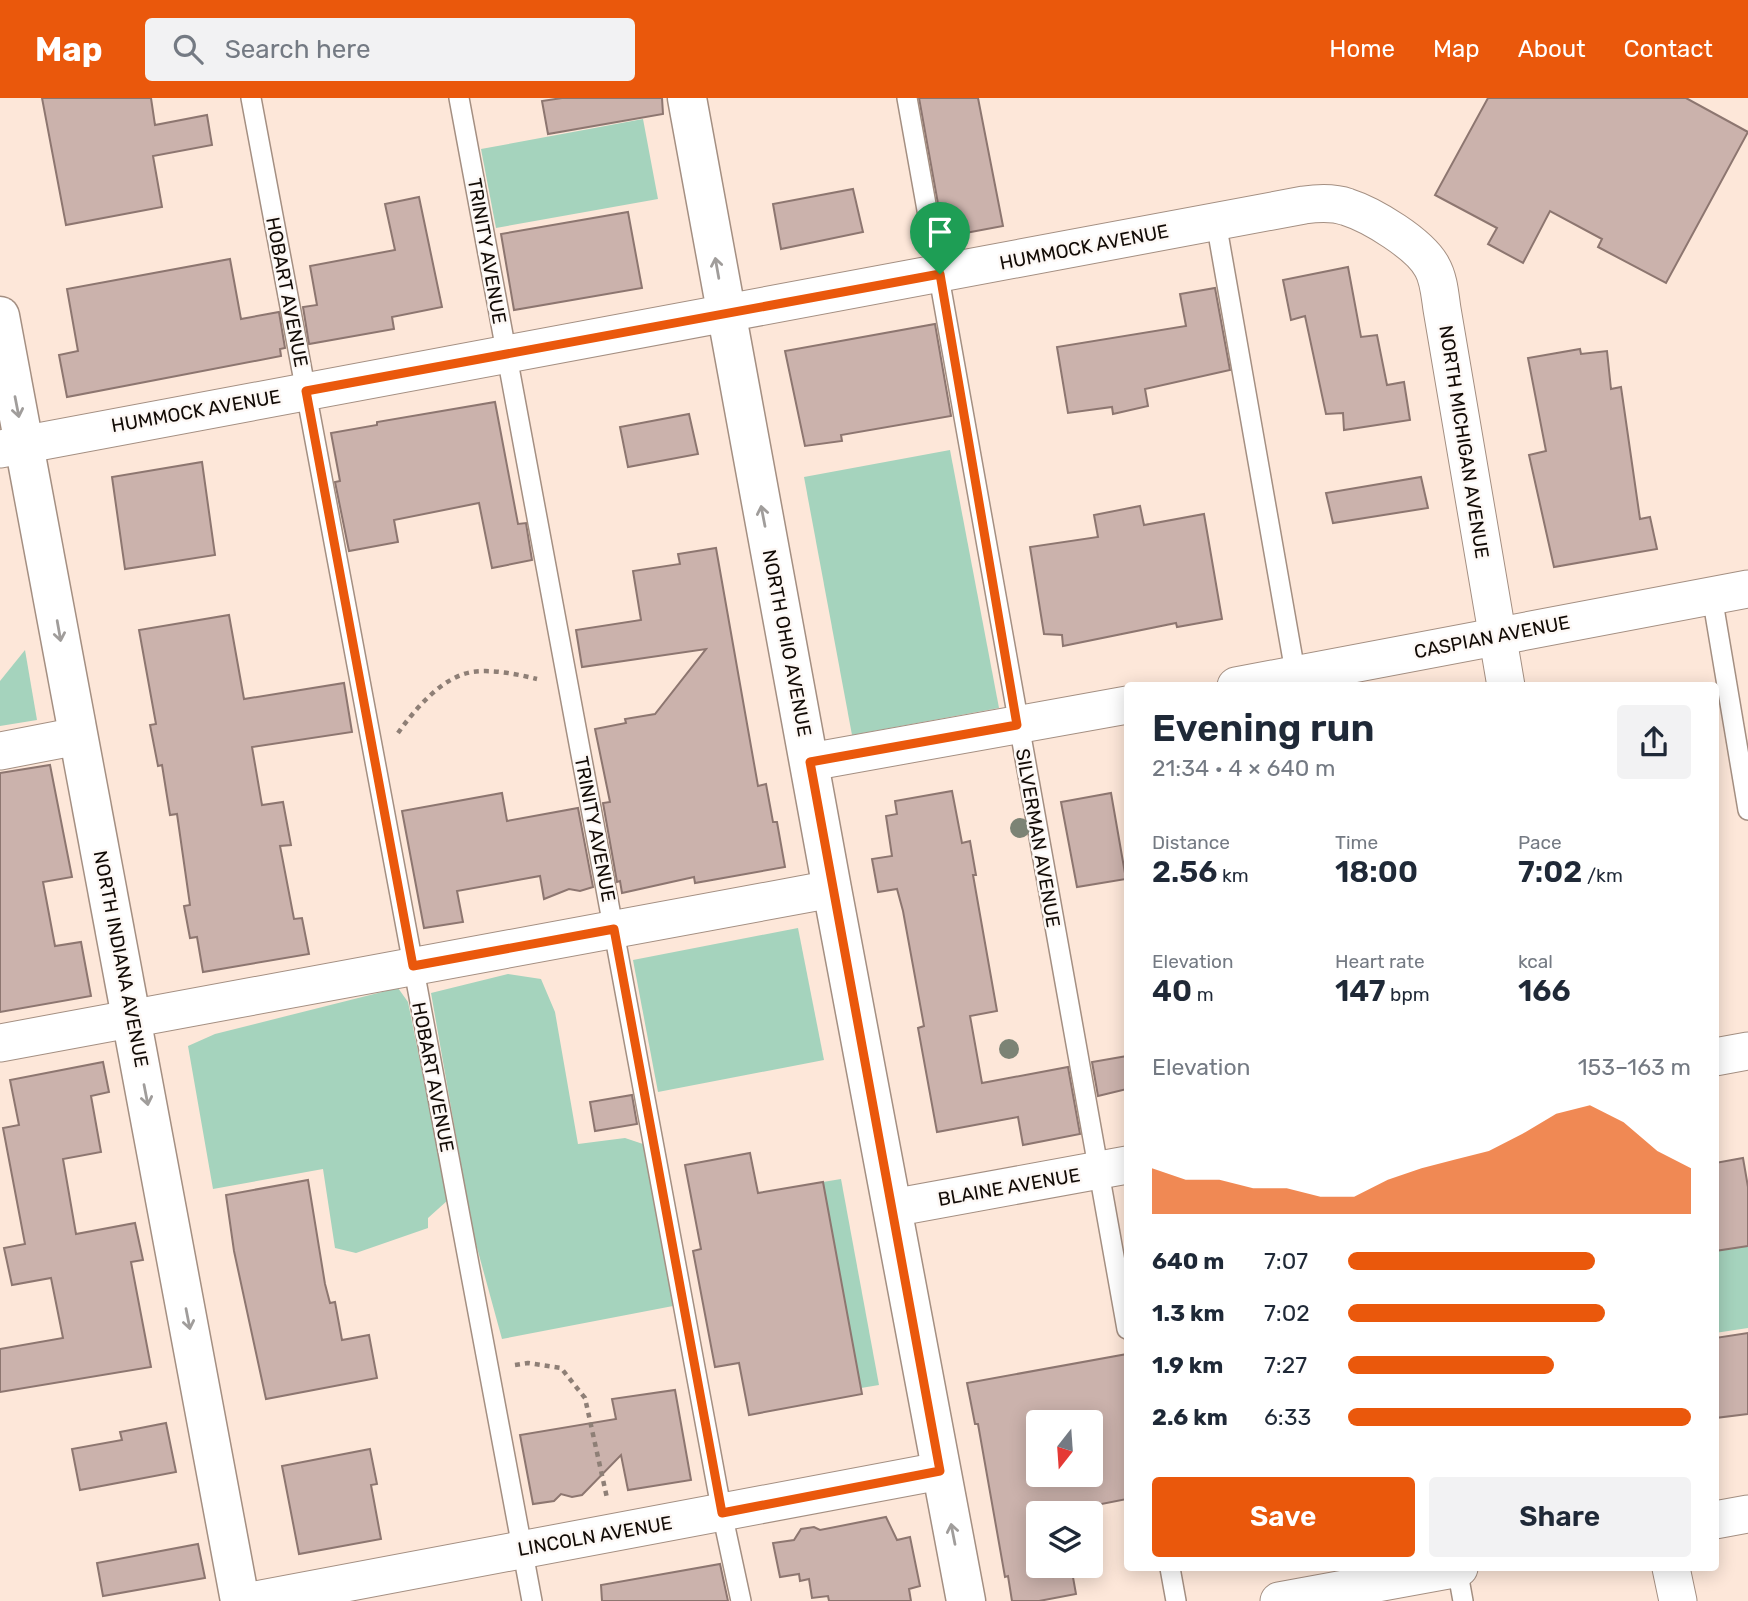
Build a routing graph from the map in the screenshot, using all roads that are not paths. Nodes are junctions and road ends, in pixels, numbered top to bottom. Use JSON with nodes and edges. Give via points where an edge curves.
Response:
{"nodes":[{"id":1,"x":251,"y":98,"type":"edge"},
{"id":2,"x":459,"y":98,"type":"edge"},
{"id":3,"x":687,"y":98,"type":"edge"},
{"id":4,"x":907,"y":98,"type":"edge"},
{"id":5,"x":1216,"y":222,"type":"junction"},
{"id":6,"x":1380,"y":224,"type":"joint"},
{"id":7,"x":940,"y":274,"type":"junction"},
{"id":8,"x":726,"y":314,"type":"junction"},
{"id":9,"x":0,"y":316,"type":"edge"},
{"id":10,"x":506,"y":355,"type":"junction"},
{"id":11,"x":306,"y":391,"type":"junction"},
{"id":12,"x":12,"y":447,"type":"edge"},
{"id":13,"x":1748,"y":589,"type":"edge"},
{"id":14,"x":1712,"y":596,"type":"junction"},
{"id":15,"x":1497,"y":636,"type":"junction"},
{"id":16,"x":1296,"y":681,"type":"edge"},
{"id":17,"x":1505,"y":682,"type":"edge"},
{"id":18,"x":1124,"y":706,"type":"edge"},
{"id":19,"x":1017,"y":725,"type":"junction"},
{"id":20,"x":78,"y":736,"type":"junction"},
{"id":21,"x":0,"y":751,"type":"edge"},
{"id":22,"x":810,"y":762,"type":"junction"},
{"id":23,"x":1748,"y":810,"type":"edge"},
{"id":24,"x":832,"y":889,"type":"junction"},
{"id":25,"x":614,"y":929,"type":"junction"},
{"id":26,"x":413,"y":966,"type":"junction"},
{"id":27,"x":132,"y":1018,"type":"junction"},
{"id":28,"x":0,"y":1043,"type":"edge"},
{"id":29,"x":1748,"y":1051,"type":"edge"},
{"id":30,"x":1719,"y":1056,"type":"edge"},
{"id":31,"x":1113,"y":1168,"type":"edge"},
{"id":32,"x":892,"y":1208,"type":"junction"},
{"id":33,"x":1124,"y":1294,"type":"edge"},
{"id":34,"x":940,"y":1471,"type":"junction"},
{"id":35,"x":722,"y":1513,"type":"junction"},
{"id":36,"x":1748,"y":1514,"type":"edge"},
{"id":37,"x":1719,"y":1519,"type":"edge"},
{"id":38,"x":523,"y":1550,"type":"junction"},
{"id":39,"x":1171,"y":1571,"type":"edge"},
{"id":40,"x":1442,"y":1571,"type":"edge"},
{"id":41,"x":1458,"y":1571,"type":"edge"},
{"id":42,"x":1672,"y":1571,"type":"edge"},
{"id":43,"x":240,"y":1601,"type":"edge"},
{"id":44,"x":250,"y":1601,"type":"edge"},
{"id":45,"x":532,"y":1601,"type":"edge"},
{"id":46,"x":741,"y":1601,"type":"edge"},
{"id":47,"x":966,"y":1601,"type":"edge"},
{"id":48,"x":1176,"y":1601,"type":"edge"},
{"id":49,"x":1279,"y":1601,"type":"edge"},
{"id":50,"x":1463,"y":1601,"type":"edge"},
{"id":51,"x":1678,"y":1601,"type":"edge"}],
"edges":[{"from":1,"to":11,"type":"lane","name":"HOBART AVENUE"},
{"from":2,"to":10,"type":"lane","name":"TRINITY AVENUE"},
{"from":8,"to":3,"type":"street","name":"NORTH OHIO AVENUE","one_way":true},
{"from":4,"to":7,"type":"lane","name":"SILVERMAN AVENUE"},
{"from":5,"to":6,"type":"street","name":"HUMMOCK AVENUE","via":[[1315,203],[1348,207]]},
{"from":5,"to":7,"type":"street","name":"HUMMOCK AVENUE"},
{"from":5,"to":16,"type":"lane"},
{"from":6,"to":15,"type":"street","name":"NORTH MICHIGAN AVENUE","via":[[1425,257],[1437,281]]},
{"from":7,"to":8,"type":"street","name":"HUMMOCK AVENUE"},
{"from":7,"to":19,"type":"lane","name":"SILVERMAN AVENUE"},
{"from":8,"to":10,"type":"street","name":"HUMMOCK AVENUE"},
{"from":22,"to":8,"type":"street","name":"NORTH OHIO AVENUE","one_way":true},
{"from":9,"to":12,"type":"street","name":"NORTH INDIANA AVENUE","one_way":true},
{"from":10,"to":11,"type":"street","name":"HUMMOCK AVENUE"},
{"from":10,"to":25,"type":"lane","name":"TRINITY AVENUE"},
{"from":11,"to":12,"type":"street","name":"HUMMOCK AVENUE"},
{"from":11,"to":26,"type":"lane","name":"HOBART AVENUE"},
{"from":12,"to":20,"type":"street","name":"NORTH INDIANA AVENUE","one_way":true},
{"from":13,"to":14,"type":"street","name":"CASPIAN AVENUE"},
{"from":14,"to":15,"type":"street","name":"CASPIAN AVENUE"},
{"from":14,"to":23,"type":"lane"},
{"from":15,"to":16,"type":"street","name":"CASPIAN AVENUE"},
{"from":15,"to":17,"type":"street","name":"NORTH MICHIGAN AVENUE"},
{"from":18,"to":19,"type":"street"},
{"from":19,"to":22,"type":"street"},
{"from":19,"to":31,"type":"lane","name":"SILVERMAN AVENUE"},
{"from":20,"to":21,"type":"street"},
{"from":20,"to":27,"type":"street","name":"NORTH INDIANA AVENUE"},
{"from":22,"to":24,"type":"street","name":"NORTH OHIO AVENUE"},
{"from":24,"to":25,"type":"street"},
{"from":24,"to":32,"type":"street","name":"NORTH OHIO AVENUE"},
{"from":25,"to":26,"type":"street"},
{"from":25,"to":35,"type":"lane","name":"TRINITY AVENUE"},
{"from":26,"to":27,"type":"street"},
{"from":26,"to":38,"type":"lane","name":"HOBART AVENUE"},
{"from":27,"to":28,"type":"street"},
{"from":27,"to":43,"type":"street","name":"NORTH INDIANA AVENUE","one_way":true},
{"from":29,"to":30,"type":"street"},
{"from":31,"to":32,"type":"street","name":"BLAINE AVENUE"},
{"from":31,"to":33,"type":"lane","name":"SILVERMAN AVENUE"},
{"from":32,"to":34,"type":"street","name":"NORTH OHIO AVENUE"},
{"from":34,"to":35,"type":"street","name":"LINCOLN AVENUE"},
{"from":47,"to":34,"type":"street","name":"NORTH OHIO AVENUE","one_way":true},
{"from":35,"to":38,"type":"street","name":"LINCOLN AVENUE"},
{"from":35,"to":46,"type":"lane","name":"TRINITY AVENUE"},
{"from":36,"to":37,"type":"street"},
{"from":38,"to":44,"type":"street","name":"LINCOLN AVENUE"},
{"from":38,"to":45,"type":"lane","name":"HOBART AVENUE"},
{"from":39,"to":48,"type":"lane"},
{"from":40,"to":49,"type":"street"},
{"from":41,"to":50,"type":"lane"},
{"from":42,"to":51,"type":"street"}]}
